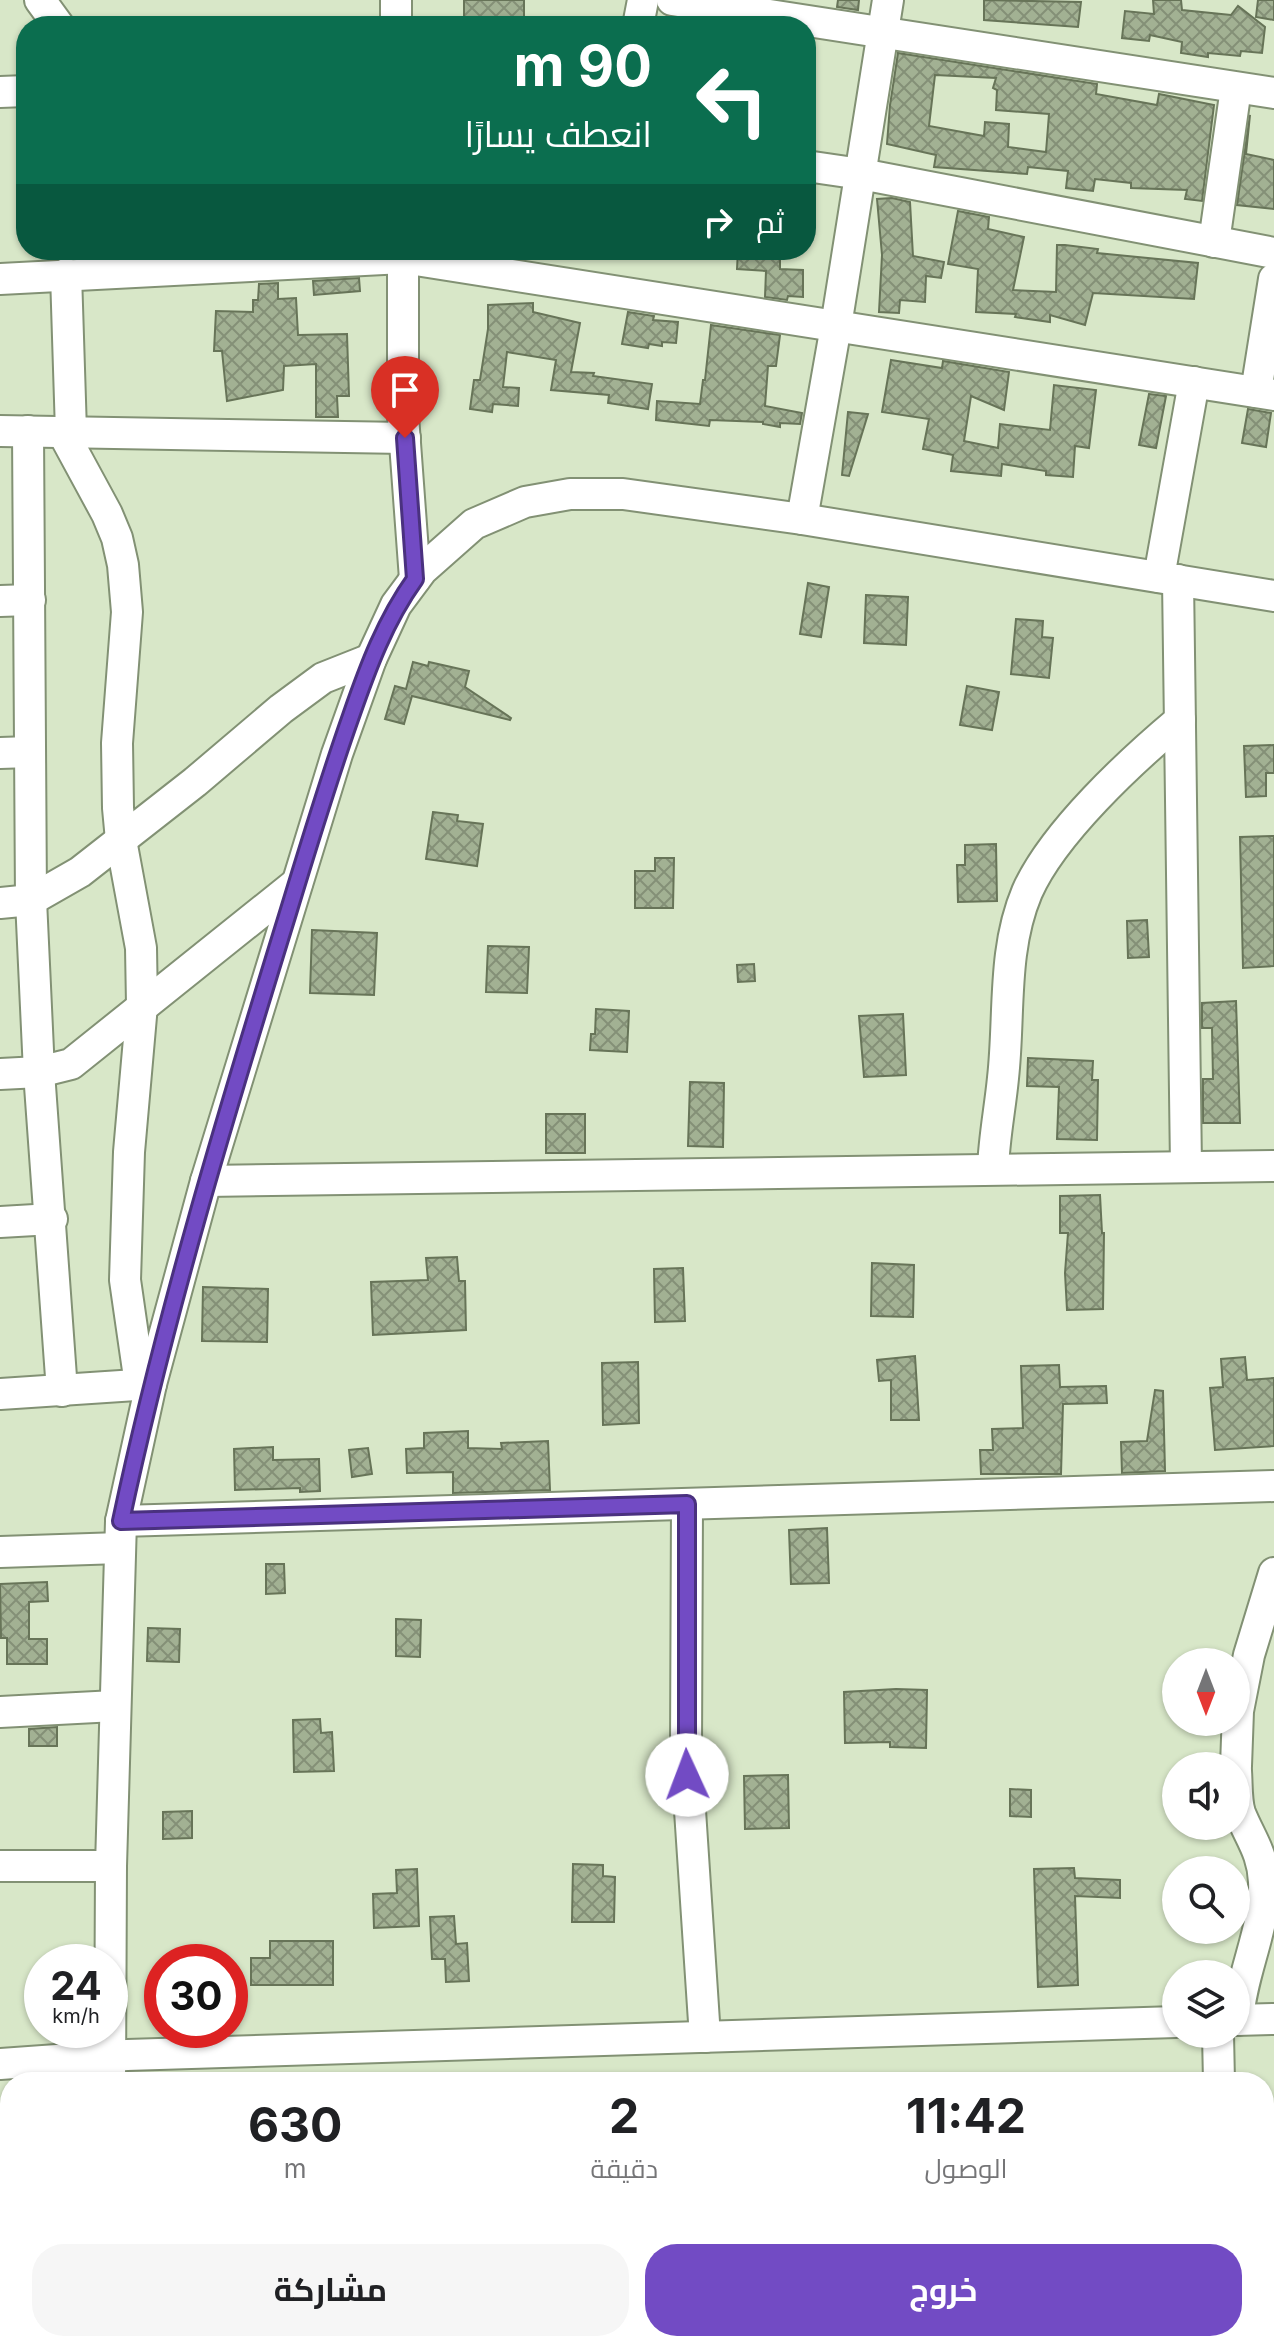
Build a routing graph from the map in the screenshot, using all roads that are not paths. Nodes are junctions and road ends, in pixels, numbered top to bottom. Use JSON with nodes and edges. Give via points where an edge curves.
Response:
{"nodes":[{"id":1,"x":672,"y":0,"type":"edge"},
{"id":2,"x":888,"y":0,"type":"edge"},
{"id":3,"x":776,"y":16,"type":"edge"},
{"id":4,"x":816,"y":22,"type":"edge"},
{"id":5,"x":881,"y":32,"type":"junction"},
{"id":6,"x":1236,"y":88,"type":"junction"},
{"id":7,"x":1274,"y":93,"type":"edge"},
{"id":8,"x":816,"y":167,"type":"edge"},
{"id":9,"x":861,"y":174,"type":"junction"},
{"id":10,"x":1214,"y":242,"type":"junction"},
{"id":11,"x":1274,"y":253,"type":"edge"},
{"id":12,"x":302,"y":260,"type":"edge"},
{"id":13,"x":403,"y":260,"type":"edge"},
{"id":14,"x":439,"y":260,"type":"edge"},
{"id":15,"x":66,"y":274,"type":"junction"},
{"id":16,"x":0,"y":279,"type":"edge"},
{"id":17,"x":1274,"y":279,"type":"edge"},
{"id":18,"x":836,"y":326,"type":"junction"},
{"id":19,"x":1194,"y":382,"type":"junction"},
{"id":20,"x":1265,"y":394,"type":"edge"},
{"id":21,"x":14,"y":431,"type":"edge"},
{"id":22,"x":66,"y":431,"type":"junction"},
{"id":23,"x":405,"y":438,"type":"junction"},
{"id":24,"x":802,"y":519,"type":"junction"},
{"id":25,"x":1169,"y":578,"type":"junction"},
{"id":26,"x":415,"y":579,"type":"junction"},
{"id":27,"x":1274,"y":596,"type":"edge"},
{"id":28,"x":30,"y":600,"type":"junction"},
{"id":29,"x":0,"y":601,"type":"edge"},
{"id":30,"x":371,"y":659,"type":"junction"},
{"id":31,"x":1180,"y":720,"type":"junction"},
{"id":32,"x":30,"y":752,"type":"junction"},
{"id":33,"x":0,"y":753,"type":"edge"},
{"id":34,"x":121,"y":840,"type":"junction"},
{"id":35,"x":297,"y":883,"type":"junction"},
{"id":36,"x":31,"y":900,"type":"junction"},
{"id":37,"x":0,"y":903,"type":"edge"},
{"id":38,"x":142,"y":1005,"type":"junction"},
{"id":39,"x":39,"y":1072,"type":"junction"},
{"id":40,"x":0,"y":1074,"type":"edge"},
{"id":41,"x":1186,"y":1166,"type":"junction"},
{"id":42,"x":1274,"y":1166,"type":"edge"},
{"id":43,"x":993,"y":1169,"type":"junction"},
{"id":44,"x":206,"y":1181,"type":"junction"},
{"id":45,"x":52,"y":1219,"type":"junction"},
{"id":46,"x":0,"y":1222,"type":"edge"},
{"id":47,"x":146,"y":1384,"type":"junction"},
{"id":48,"x":62,"y":1391,"type":"junction"},
{"id":49,"x":0,"y":1394,"type":"edge"},
{"id":50,"x":1274,"y":1486,"type":"edge"},
{"id":51,"x":687,"y":1504,"type":"junction"},
{"id":52,"x":121,"y":1535,"type":"junction"},
{"id":53,"x":0,"y":1552,"type":"edge"},
{"id":54,"x":1274,"y":1573,"type":"edge"},
{"id":55,"x":115,"y":1706,"type":"junction"},
{"id":56,"x":0,"y":1712,"type":"edge"},
{"id":57,"x":1237,"y":1752,"type":"edge"},
{"id":58,"x":1250,"y":1832,"type":"edge"},
{"id":59,"x":0,"y":1866,"type":"edge"},
{"id":60,"x":111,"y":1866,"type":"junction"},
{"id":61,"x":1250,"y":1960,"type":"edge"},
{"id":62,"x":1274,"y":2019,"type":"edge"},
{"id":63,"x":1162,"y":2022,"type":"edge"},
{"id":64,"x":1250,"y":2022,"type":"edge"},
{"id":65,"x":705,"y":2037,"type":"junction"},
{"id":66,"x":1226,"y":2048,"type":"edge"},
{"id":67,"x":0,"y":2064,"type":"edge"},
{"id":68,"x":110,"y":2069,"type":"edge"},
{"id":69,"x":1221,"y":2072,"type":"edge"}],
"edges":[{"from":1,"to":3,"type":"street"},
{"from":2,"to":5,"type":"street"},
{"from":4,"to":5,"type":"street"},
{"from":5,"to":6,"type":"street"},
{"from":5,"to":9,"type":"street"},
{"from":6,"to":7,"type":"street"},
{"from":6,"to":10,"type":"street"},
{"from":8,"to":9,"type":"street"},
{"from":9,"to":10,"type":"street"},
{"from":9,"to":18,"type":"street"},
{"from":10,"to":11,"type":"street"},
{"from":12,"to":15,"type":"street"},
{"from":13,"to":23,"type":"street"},
{"from":14,"to":18,"type":"street"},
{"from":15,"to":16,"type":"street"},
{"from":15,"to":22,"type":"street"},
{"from":17,"to":20,"type":"street"},
{"from":18,"to":19,"type":"street"},
{"from":18,"to":24,"type":"street"},
{"from":19,"to":20,"type":"street"},
{"from":19,"to":25,"type":"street"},
{"from":21,"to":22,"type":"street"},
{"from":21,"to":28,"type":"street"},
{"from":22,"to":23,"type":"street"},
{"from":22,"to":34,"type":"street","via":[[107,514],[123,565],[127,612],[117,743]]},
{"from":23,"to":26,"type":"street"},
{"from":24,"to":25,"type":"street"},
{"from":24,"to":26,"type":"street","via":[[623,494],[547,497],[474,524]]},
{"from":25,"to":27,"type":"street"},
{"from":25,"to":31,"type":"street"},
{"from":26,"to":30,"type":"street","via":[[396,605]]},
{"from":28,"to":29,"type":"street"},
{"from":28,"to":32,"type":"street"},
{"from":30,"to":34,"type":"street","via":[[323,678]]},
{"from":30,"to":35,"type":"street"},
{"from":31,"to":41,"type":"street"},
{"from":31,"to":43,"type":"street","via":[[1060,838],[1027,893],[1008,969]]},
{"from":32,"to":33,"type":"street"},
{"from":32,"to":36,"type":"street"},
{"from":34,"to":36,"type":"street"},
{"from":34,"to":38,"type":"street","via":[[141,948]]},
{"from":35,"to":38,"type":"street"},
{"from":35,"to":44,"type":"street"},
{"from":36,"to":37,"type":"street"},
{"from":36,"to":39,"type":"street"},
{"from":38,"to":39,"type":"street","via":[[71,1064]]},
{"from":38,"to":47,"type":"street","via":[[125,1280]]},
{"from":39,"to":40,"type":"street"},
{"from":39,"to":45,"type":"street"},
{"from":41,"to":42,"type":"street"},
{"from":41,"to":43,"type":"street"},
{"from":43,"to":44,"type":"street"},
{"from":44,"to":47,"type":"street"},
{"from":45,"to":46,"type":"street"},
{"from":45,"to":48,"type":"street"},
{"from":47,"to":48,"type":"street"},
{"from":47,"to":52,"type":"street"},
{"from":48,"to":49,"type":"street"},
{"from":50,"to":51,"type":"street"},
{"from":51,"to":52,"type":"street"},
{"from":51,"to":65,"type":"street","via":[[686,1750]]},
{"from":52,"to":53,"type":"street"},
{"from":52,"to":55,"type":"street"},
{"from":54,"to":57,"type":"street","via":[[1249,1655]]},
{"from":55,"to":56,"type":"street"},
{"from":55,"to":60,"type":"street"},
{"from":58,"to":61,"type":"street","via":[[1259,1849],[1264,1883]]},
{"from":59,"to":60,"type":"street"},
{"from":60,"to":68,"type":"street"},
{"from":62,"to":64,"type":"street"},
{"from":63,"to":65,"type":"street"},
{"from":65,"to":68,"type":"street"},
{"from":66,"to":69,"type":"street"},
{"from":67,"to":68,"type":"street"}]}
